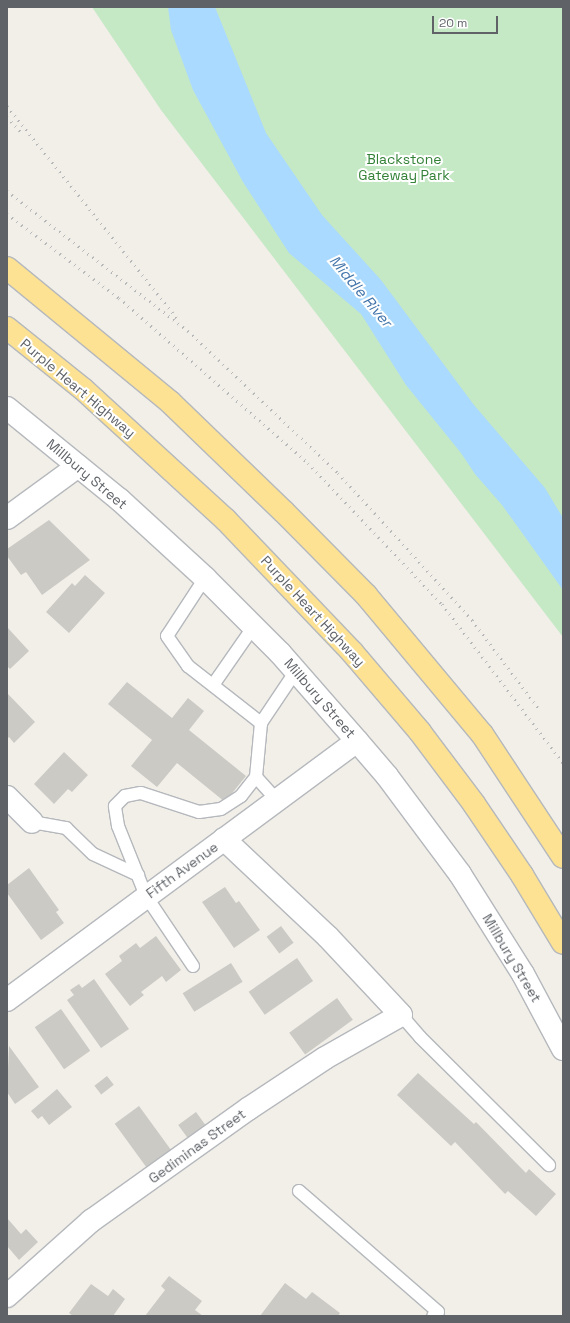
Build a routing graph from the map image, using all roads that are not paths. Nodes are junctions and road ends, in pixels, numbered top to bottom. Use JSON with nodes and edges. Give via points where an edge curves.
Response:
{"nodes":[{"id":1,"x":7,"y":268,"type":"edge"},
{"id":2,"x":7,"y":328,"type":"edge"},
{"id":3,"x":7,"y":408,"type":"edge"},
{"id":4,"x":78,"y":466,"type":"junction"},
{"id":5,"x":7,"y":518,"type":"edge"},
{"id":6,"x":205,"y":578,"type":"junction"},
{"id":7,"x":254,"y":626,"type":"junction"},
{"id":8,"x":296,"y":671,"type":"junction"},
{"id":9,"x":213,"y":685,"type":"junction"},
{"id":10,"x":261,"y":723,"type":"junction"},
{"id":11,"x":357,"y":741,"type":"junction"},
{"id":12,"x":256,"y":777,"type":"junction"},
{"id":13,"x":7,"y":797,"type":"edge"},
{"id":14,"x":277,"y":800,"type":"junction"},
{"id":15,"x":32,"y":822,"type":"joint"},
{"id":16,"x":224,"y":839,"type":"junction"},
{"id":17,"x":563,"y":857,"type":"edge"},
{"id":18,"x":138,"y":874,"type":"junction"},
{"id":19,"x":146,"y":896,"type":"junction"},
{"id":20,"x":563,"y":943,"type":"edge"},
{"id":21,"x":193,"y":966,"type":"dead end"},
{"id":22,"x":7,"y":1000,"type":"edge"},
{"id":23,"x":401,"y":1015,"type":"junction"},
{"id":24,"x":563,"y":1049,"type":"edge"},
{"id":25,"x":549,"y":1165,"type":"dead end"},
{"id":26,"x":299,"y":1191,"type":"dead end"},
{"id":27,"x":7,"y":1296,"type":"edge"},
{"id":28,"x":438,"y":1314,"type":"edge"}],
"edges":[{"from":1,"to":17,"type":"highway","via":[[170,402],[366,595],[482,734]]},
{"from":2,"to":20,"type":"highway","name":"Purple Heart Highway","via":[[83,389],[226,520],[352,652],[420,732],[474,804],[522,875]]},
{"from":3,"to":4,"type":"street","name":"Millbury Street"},
{"from":4,"to":5,"type":"street"},
{"from":4,"to":6,"type":"street","name":"Millbury Street"},
{"from":6,"to":7,"type":"street","name":"Millbury Street"},
{"from":6,"to":9,"type":"lane","via":[[168,636],[188,666]]},
{"from":7,"to":8,"type":"street","name":"Millbury Street"},
{"from":7,"to":9,"type":"lane"},
{"from":8,"to":10,"type":"lane"},
{"from":8,"to":11,"type":"street","name":"Millbury Street"},
{"from":9,"to":10,"type":"lane"},
{"from":10,"to":12,"type":"lane"},
{"from":11,"to":14,"type":"street","name":"Fifth Avenue"},
{"from":11,"to":24,"type":"street","name":"Millbury Street","via":[[460,874],[523,974]]},
{"from":12,"to":14,"type":"lane"},
{"from":12,"to":18,"type":"lane","via":[[241,796],[221,809],[199,812],[141,793],[125,796],[115,806],[118,826]]},
{"from":13,"to":15,"type":"street"},
{"from":14,"to":16,"type":"street","name":"Fifth Avenue"},
{"from":15,"to":18,"type":"lane","via":[[66,828],[93,854]]},
{"from":16,"to":19,"type":"street","name":"Fifth Avenue"},
{"from":16,"to":23,"type":"street","via":[[328,937]]},
{"from":18,"to":19,"type":"lane"},
{"from":19,"to":21,"type":"lane"},
{"from":19,"to":22,"type":"street","name":"Fifth Avenue"},
{"from":23,"to":25,"type":"lane","via":[[420,1038]]},
{"from":23,"to":27,"type":"street","name":"Gediminas Street","via":[[325,1058],[222,1127],[91,1221]]},
{"from":26,"to":28,"type":"lane"}]}
